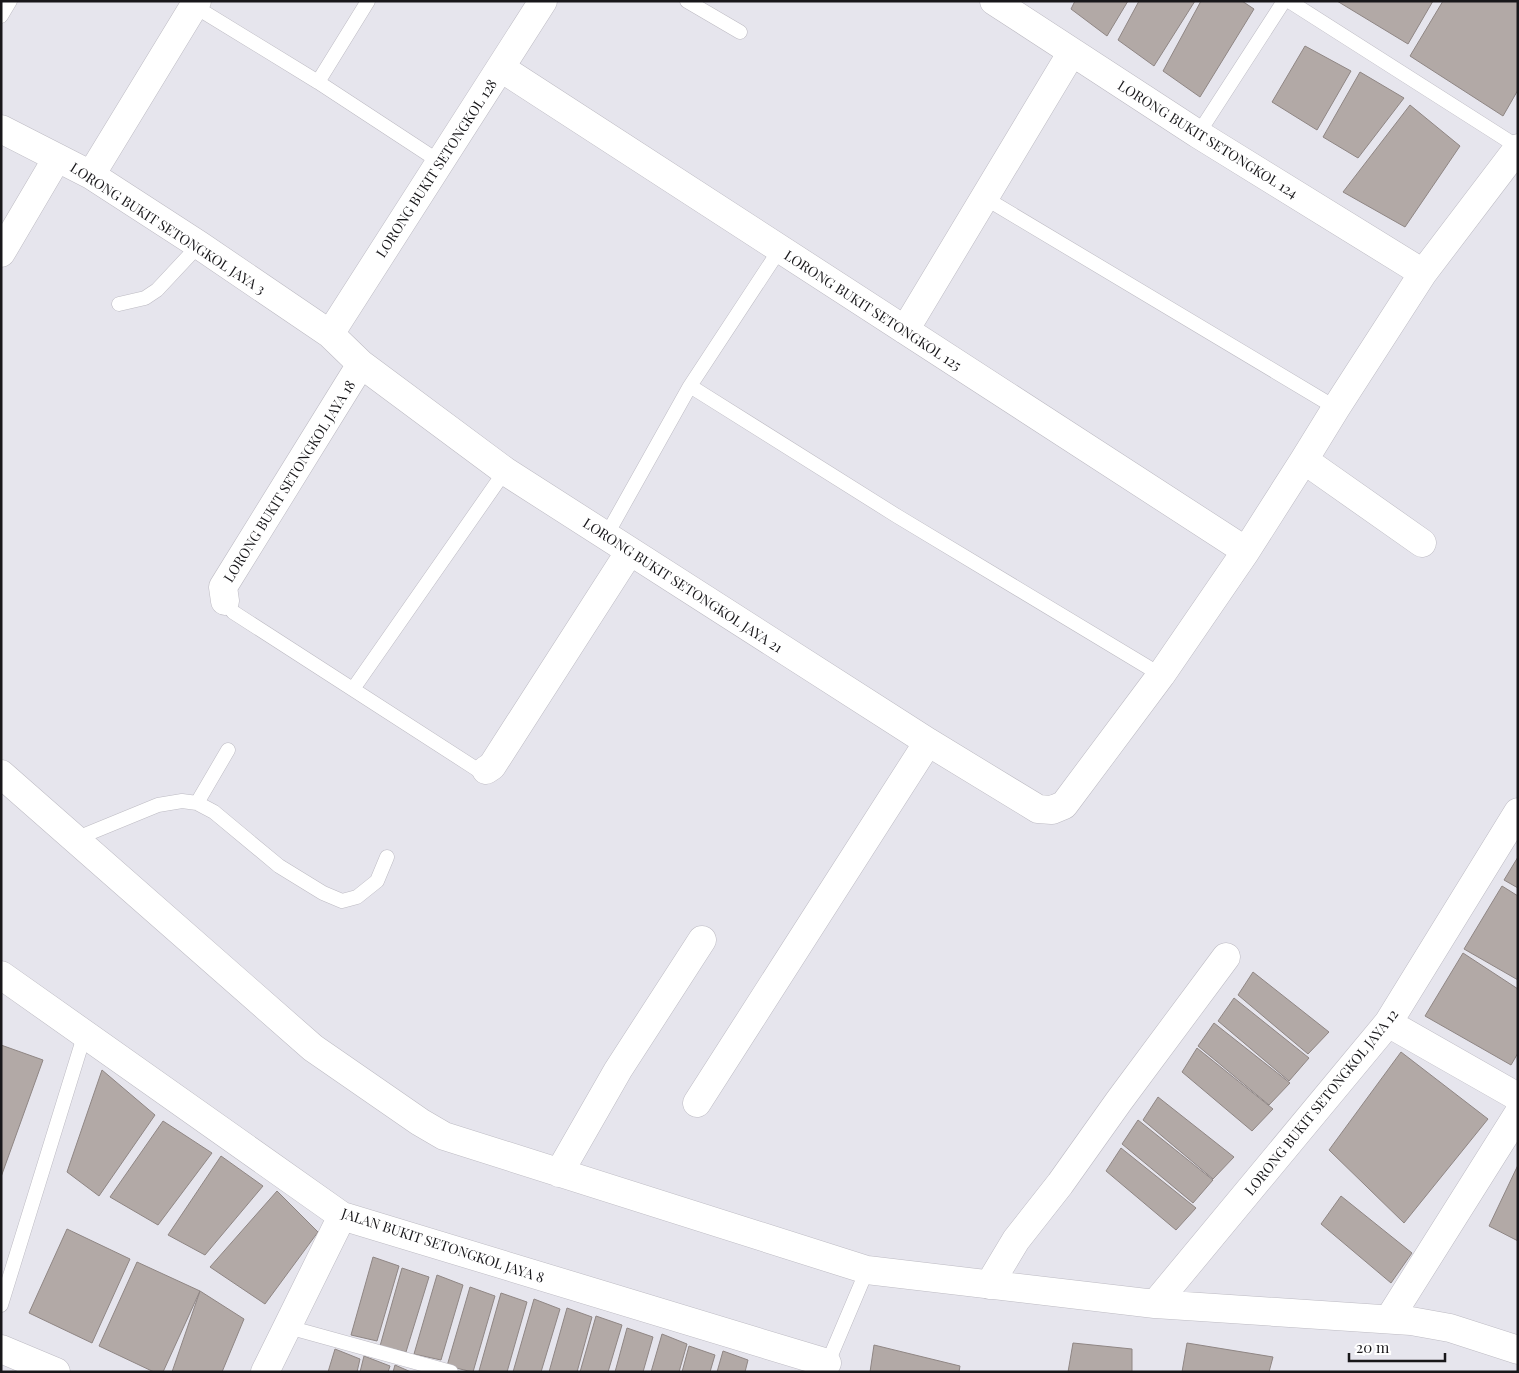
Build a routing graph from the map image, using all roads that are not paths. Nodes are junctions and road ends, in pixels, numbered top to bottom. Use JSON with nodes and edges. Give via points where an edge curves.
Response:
{"nodes":[{"id":1,"x":10,"y":1,"type":"edge"},
{"id":2,"x":368,"y":1,"type":"edge"},
{"id":3,"x":543,"y":1,"type":"edge"},
{"id":4,"x":687,"y":1,"type":"edge"},
{"id":5,"x":994,"y":1,"type":"edge"},
{"id":6,"x":1284,"y":1,"type":"edge"},
{"id":7,"x":1289,"y":1,"type":"edge"},
{"id":8,"x":196,"y":4,"type":"edge"},
{"id":9,"x":1,"y":16,"type":"edge"},
{"id":10,"x":740,"y":32,"type":"dead end"},
{"id":11,"x":1072,"y":52,"type":"junction"},
{"id":12,"x":501,"y":68,"type":"junction"},
{"id":13,"x":318,"y":82,"type":"junction"},
{"id":14,"x":1,"y":128,"type":"edge"},
{"id":15,"x":1198,"y":134,"type":"junction"},
{"id":16,"x":1518,"y":147,"type":"edge"},
{"id":17,"x":57,"y":158,"type":"junction"},
{"id":18,"x":440,"y":162,"type":"junction"},
{"id":19,"x":91,"y":176,"type":"junction"},
{"id":20,"x":985,"y":198,"type":"junction"},
{"id":21,"x":199,"y":245,"type":"junction"},
{"id":22,"x":780,"y":249,"type":"junction"},
{"id":23,"x":1,"y":252,"type":"edge"},
{"id":24,"x":1423,"y":273,"type":"junction"},
{"id":25,"x":119,"y":304,"type":"dead end"},
{"id":26,"x":905,"y":330,"type":"junction"},
{"id":27,"x":330,"y":334,"type":"junction"},
{"id":28,"x":361,"y":364,"type":"junction"},
{"id":29,"x":690,"y":386,"type":"junction"},
{"id":30,"x":1336,"y":408,"type":"junction"},
{"id":31,"x":1304,"y":460,"type":"junction"},
{"id":32,"x":505,"y":471,"type":"junction"},
{"id":33,"x":606,"y":536,"type":"junction"},
{"id":34,"x":1422,"y":544,"type":"dead end"},
{"id":35,"x":630,"y":551,"type":"junction"},
{"id":36,"x":1246,"y":551,"type":"junction"},
{"id":37,"x":225,"y":601,"type":"joint"},
{"id":38,"x":1161,"y":675,"type":"junction"},
{"id":39,"x":353,"y":689,"type":"junction"},
{"id":40,"x":928,"y":742,"type":"junction"},
{"id":41,"x":228,"y":750,"type":"dead end"},
{"id":42,"x":486,"y":770,"type":"joint"},
{"id":43,"x":1,"y":774,"type":"edge"},
{"id":44,"x":196,"y":803,"type":"junction"},
{"id":45,"x":1518,"y":812,"type":"edge"},
{"id":46,"x":75,"y":839,"type":"junction"},
{"id":47,"x":387,"y":857,"type":"dead end"},
{"id":48,"x":702,"y":940,"type":"dead end"},
{"id":49,"x":1226,"y":957,"type":"dead end"},
{"id":50,"x":1,"y":975,"type":"edge"},
{"id":51,"x":1388,"y":1023,"type":"junction"},
{"id":52,"x":84,"y":1033,"type":"junction"},
{"id":53,"x":1517,"y":1099,"type":"edge"},
{"id":54,"x":697,"y":1102,"type":"dead end"},
{"id":55,"x":559,"y":1173,"type":"junction"},
{"id":56,"x":342,"y":1216,"type":"junction"},
{"id":57,"x":867,"y":1270,"type":"junction"},
{"id":58,"x":989,"y":1285,"type":"junction"},
{"id":59,"x":1155,"y":1304,"type":"junction"},
{"id":60,"x":1,"y":1305,"type":"edge"},
{"id":61,"x":1389,"y":1319,"type":"junction"},
{"id":62,"x":288,"y":1327,"type":"junction"},
{"id":63,"x":1,"y":1349,"type":"edge"},
{"id":64,"x":1518,"y":1350,"type":"edge"},
{"id":65,"x":825,"y":1368,"type":"edge"},
{"id":66,"x":1518,"y":1368,"type":"edge"},
{"id":67,"x":56,"y":1372,"type":"edge"},
{"id":68,"x":265,"y":1372,"type":"edge"},
{"id":69,"x":451,"y":1372,"type":"edge"},
{"id":70,"x":1515,"y":1372,"type":"edge"}],
"edges":[{"from":1,"to":9,"type":"lane"},
{"from":2,"to":13,"type":"lane"},
{"from":3,"to":12,"type":"street","name":"LORONG BUKIT SETONGKOL 128"},
{"from":4,"to":10,"type":"lane"},
{"from":5,"to":11,"type":"street","name":"LORONG BUKIT SETONGKOL 124"},
{"from":6,"to":15,"type":"lane"},
{"from":7,"to":16,"type":"lane"},
{"from":8,"to":13,"type":"lane"},
{"from":8,"to":19,"type":"street"},
{"from":11,"to":15,"type":"street","name":"LORONG BUKIT SETONGKOL 124"},
{"from":11,"to":20,"type":"street"},
{"from":12,"to":18,"type":"street","name":"LORONG BUKIT SETONGKOL 128"},
{"from":12,"to":22,"type":"street","name":"LORONG BUKIT SETONGKOL 125"},
{"from":13,"to":18,"type":"lane"},
{"from":14,"to":17,"type":"street","name":"LORONG BUKIT SETONGKOL JAYA 3"},
{"from":15,"to":24,"type":"street","name":"LORONG BUKIT SETONGKOL 124"},
{"from":16,"to":24,"type":"street"},
{"from":17,"to":19,"type":"street","name":"LORONG BUKIT SETONGKOL JAYA 3"},
{"from":17,"to":23,"type":"street"},
{"from":18,"to":27,"type":"street","name":"LORONG BUKIT SETONGKOL 128"},
{"from":19,"to":21,"type":"street","name":"LORONG BUKIT SETONGKOL JAYA 3"},
{"from":20,"to":26,"type":"street"},
{"from":20,"to":30,"type":"lane"},
{"from":21,"to":25,"type":"lane","via":[[157,290],[145,298]]},
{"from":21,"to":27,"type":"street","name":"LORONG BUKIT SETONGKOL JAYA 3"},
{"from":22,"to":26,"type":"street","name":"LORONG BUKIT SETONGKOL 125"},
{"from":22,"to":29,"type":"lane"},
{"from":24,"to":30,"type":"street"},
{"from":26,"to":36,"type":"street","name":"LORONG BUKIT SETONGKOL 125"},
{"from":27,"to":28,"type":"street","name":"LORONG BUKIT SETONGKOL JAYA 21"},
{"from":28,"to":32,"type":"street","name":"LORONG BUKIT SETONGKOL JAYA 21"},
{"from":28,"to":37,"type":"street","name":"LORONG BUKIT SETONGKOL JAYA 18","via":[[224,587]]},
{"from":29,"to":33,"type":"lane"},
{"from":29,"to":38,"type":"lane"},
{"from":30,"to":31,"type":"street"},
{"from":31,"to":34,"type":"street"},
{"from":31,"to":36,"type":"street"},
{"from":32,"to":33,"type":"street","name":"LORONG BUKIT SETONGKOL JAYA 21"},
{"from":32,"to":39,"type":"lane"},
{"from":33,"to":35,"type":"street","name":"LORONG BUKIT SETONGKOL JAYA 21"},
{"from":35,"to":40,"type":"street","name":"LORONG BUKIT SETONGKOL JAYA 21"},
{"from":35,"to":42,"type":"street","via":[[492,766]]},
{"from":36,"to":38,"type":"street"},
{"from":37,"to":39,"type":"lane","via":[[233,612]]},
{"from":38,"to":40,"type":"street","name":"LORONG BUKIT SETONGKOL JAYA 21","via":[[1064,805],[1052,810],[1038,809]]},
{"from":39,"to":42,"type":"lane","via":[[478,770]]},
{"from":40,"to":54,"type":"street"},
{"from":41,"to":44,"type":"lane"},
{"from":43,"to":46,"type":"street"},
{"from":44,"to":46,"type":"lane","via":[[182,800],[158,805]]},
{"from":44,"to":47,"type":"lane","via":[[214,812],[279,866],[342,901],[357,897],[377,881]]},
{"from":45,"to":51,"type":"street","name":"LORONG BUKIT SETONGKOL JAYA 12"},
{"from":46,"to":55,"type":"street","via":[[313,1048],[420,1122],[444,1136]]},
{"from":48,"to":55,"type":"street","via":[[618,1070]]},
{"from":49,"to":58,"type":"street","via":[[1016,1240]]},
{"from":50,"to":52,"type":"street","name":"JALAN BUKIT SETONGKOL JAYA 8"},
{"from":51,"to":53,"type":"street"},
{"from":51,"to":59,"type":"street","name":"LORONG BUKIT SETONGKOL JAYA 12"},
{"from":52,"to":56,"type":"street","name":"JALAN BUKIT SETONGKOL JAYA 8"},
{"from":52,"to":60,"type":"lane"},
{"from":53,"to":61,"type":"street"},
{"from":55,"to":57,"type":"street"},
{"from":56,"to":62,"type":"street"},
{"from":56,"to":65,"type":"street","name":"JALAN BUKIT SETONGKOL JAYA 8"},
{"from":57,"to":58,"type":"street"},
{"from":57,"to":65,"type":"lane"},
{"from":58,"to":59,"type":"street"},
{"from":59,"to":61,"type":"street"},
{"from":61,"to":64,"type":"street","via":[[1450,1328]]},
{"from":62,"to":68,"type":"street"},
{"from":62,"to":69,"type":"lane"},
{"from":63,"to":67,"type":"street"},
{"from":66,"to":70,"type":"street"}]}
